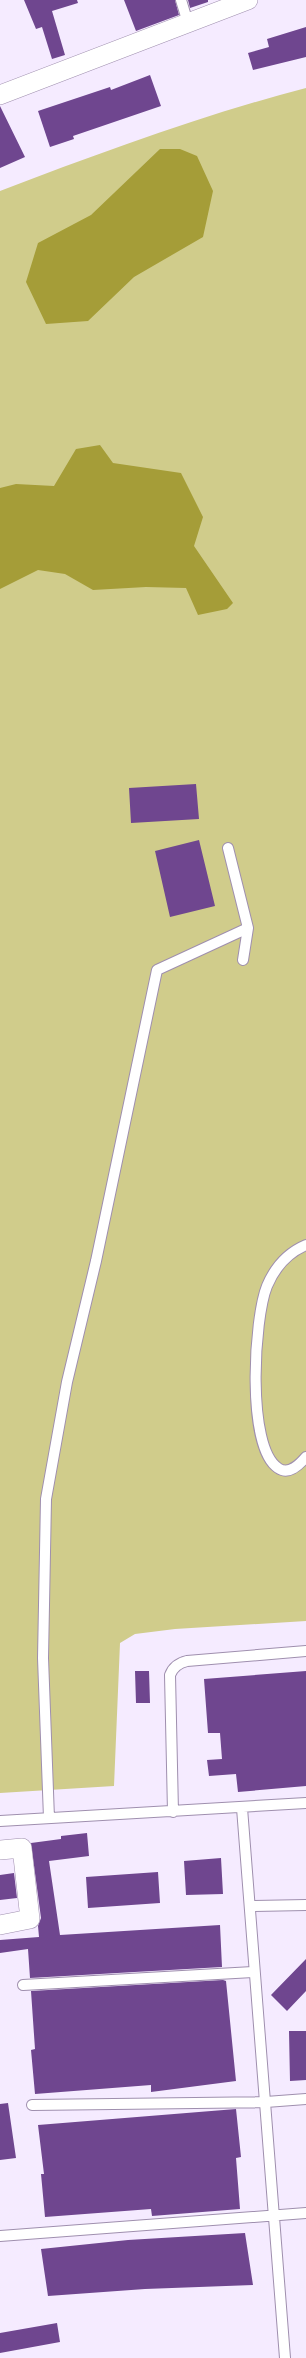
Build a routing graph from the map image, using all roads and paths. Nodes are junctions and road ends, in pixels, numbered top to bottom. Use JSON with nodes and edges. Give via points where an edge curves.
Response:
{"nodes":[{"id":1,"x":181,"y":0,"type":"edge"},
{"id":2,"x":248,"y":0,"type":"edge"},
{"id":3,"x":188,"y":24,"type":"junction"},
{"id":4,"x":0,"y":95,"type":"edge"},
{"id":5,"x":228,"y":848,"type":"dead end"},
{"id":6,"x":248,"y":928,"type":"junction"},
{"id":7,"x":243,"y":960,"type":"dead end"},
{"id":8,"x":306,"y":1245,"type":"edge"},
{"id":9,"x":306,"y":1457,"type":"edge"},
{"id":10,"x":306,"y":1651,"type":"edge"},
{"id":11,"x":306,"y":1803,"type":"edge"},
{"id":12,"x":242,"y":1808,"type":"junction"},
{"id":13,"x":173,"y":1812,"type":"junction"},
{"id":14,"x":49,"y":1818,"type":"junction"},
{"id":15,"x":0,"y":1821,"type":"edge"},
{"id":16,"x":0,"y":1850,"type":"edge"},
{"id":17,"x":306,"y":1905,"type":"edge"},
{"id":18,"x":250,"y":1906,"type":"junction"},
{"id":19,"x":0,"y":1925,"type":"edge"},
{"id":20,"x":253,"y":1972,"type":"junction"},
{"id":21,"x":23,"y":1985,"type":"dead end"},
{"id":22,"x":306,"y":2099,"type":"edge"},
{"id":23,"x":266,"y":2102,"type":"junction"},
{"id":24,"x":32,"y":2105,"type":"dead end"},
{"id":25,"x":306,"y":2213,"type":"edge"},
{"id":26,"x":273,"y":2215,"type":"junction"},
{"id":27,"x":0,"y":2236,"type":"edge"},
{"id":28,"x":285,"y":2358,"type":"edge"}],
"edges":[{"from":1,"to":3,"type":"lane"},
{"from":2,"to":3,"type":"street"},
{"from":3,"to":4,"type":"street"},
{"from":5,"to":6,"type":"lane"},
{"from":6,"to":7,"type":"lane"},
{"from":6,"to":14,"type":"lane","via":[[157,970],[96,1261],[67,1382],[46,1499],[43,1658]]},
{"from":8,"to":9,"type":"lane","via":[[281,1262],[265,1293],[257,1349],[256,1400],[261,1436],[275,1466],[281,1470],[291,1469]]},
{"from":10,"to":13,"type":"lane","via":[[187,1661],[179,1663],[173,1669],[170,1675]]},
{"from":11,"to":12,"type":"lane"},
{"from":12,"to":13,"type":"lane"},
{"from":12,"to":18,"type":"lane"},
{"from":13,"to":14,"type":"lane"},
{"from":14,"to":15,"type":"lane"},
{"from":16,"to":19,"type":"street","via":[[22,1848],[30,1919]]},
{"from":17,"to":18,"type":"lane"},
{"from":18,"to":20,"type":"lane"},
{"from":20,"to":21,"type":"lane"},
{"from":20,"to":23,"type":"lane"},
{"from":22,"to":23,"type":"lane"},
{"from":23,"to":24,"type":"lane"},
{"from":23,"to":26,"type":"lane"},
{"from":25,"to":26,"type":"lane"},
{"from":26,"to":27,"type":"lane"},
{"from":26,"to":28,"type":"lane"}]}
